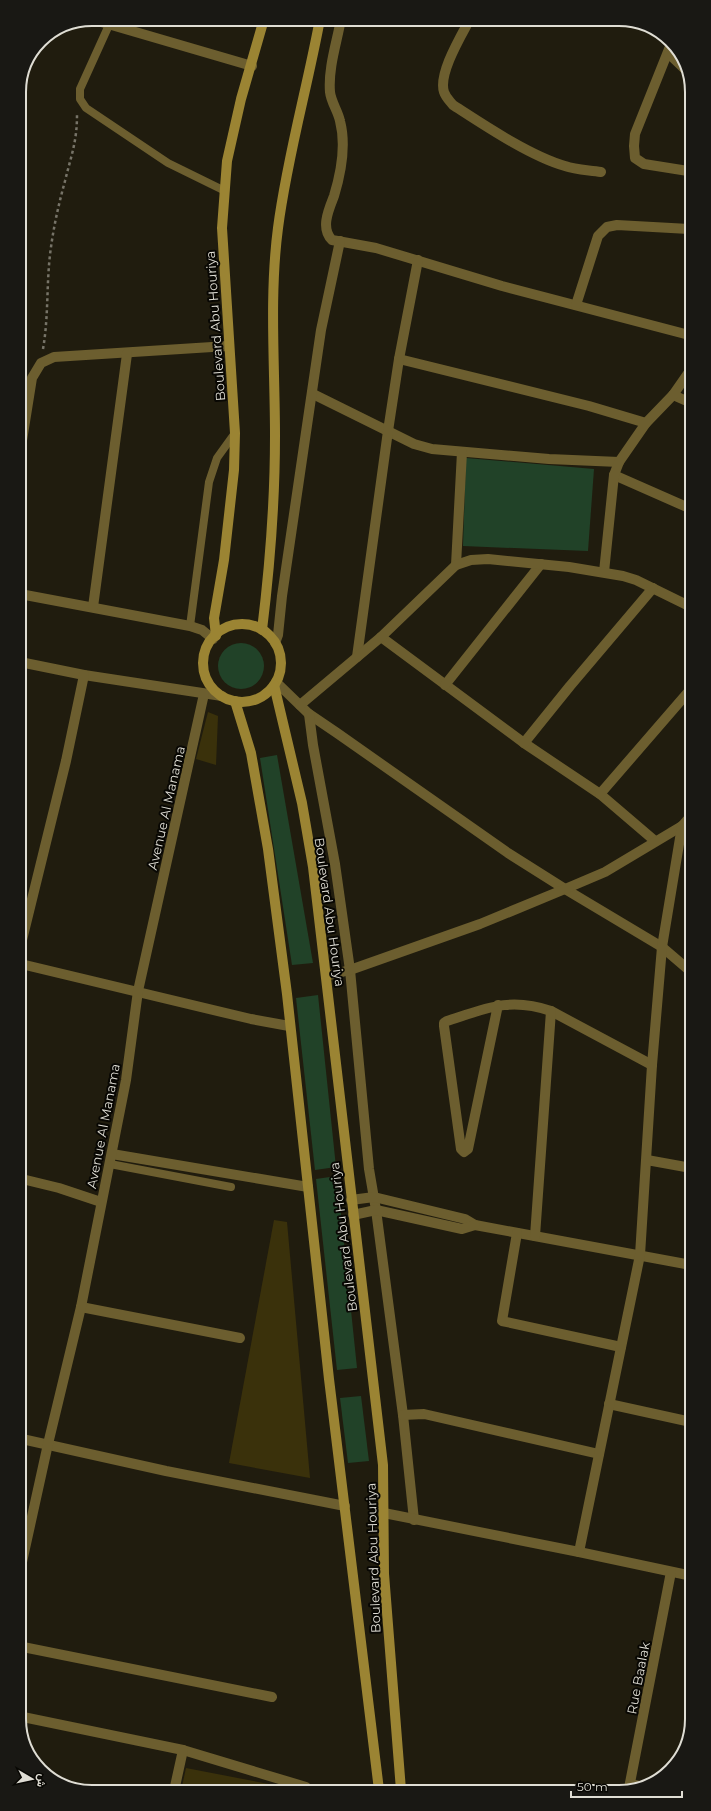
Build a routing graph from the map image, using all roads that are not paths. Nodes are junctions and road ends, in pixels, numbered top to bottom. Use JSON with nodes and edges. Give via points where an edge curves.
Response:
{"nodes":[{"id":1,"x":108,"y":26,"type":"edge"},
{"id":2,"x":123,"y":26,"type":"edge"},
{"id":3,"x":262,"y":26,"type":"edge"},
{"id":4,"x":318,"y":26,"type":"edge"},
{"id":5,"x":340,"y":26,"type":"edge"},
{"id":6,"x":467,"y":26,"type":"edge"},
{"id":7,"x":669,"y":49,"type":"edge"},
{"id":8,"x":252,"y":66,"type":"junction"},
{"id":9,"x":685,"y":171,"type":"edge"},
{"id":10,"x":601,"y":172,"type":"dead end"},
{"id":11,"x":225,"y":191,"type":"junction"},
{"id":12,"x":685,"y":229,"type":"edge"},
{"id":13,"x":340,"y":241,"type":"junction"},
{"id":14,"x":418,"y":260,"type":"junction"},
{"id":15,"x":576,"y":305,"type":"junction"},
{"id":16,"x":685,"y":334,"type":"edge"},
{"id":17,"x":228,"y":346,"type":"junction"},
{"id":18,"x":126,"y":354,"type":"junction"},
{"id":19,"x":399,"y":359,"type":"junction"},
{"id":20,"x":685,"y":378,"type":"edge"},
{"id":21,"x":313,"y":394,"type":"junction"},
{"id":22,"x":673,"y":395,"type":"junction"},
{"id":23,"x":685,"y":400,"type":"edge"},
{"id":24,"x":26,"y":416,"type":"edge"},
{"id":25,"x":646,"y":423,"type":"junction"},
{"id":26,"x":388,"y":431,"type":"junction"},
{"id":27,"x":235,"y":432,"type":"junction"},
{"id":28,"x":462,"y":452,"type":"junction"},
{"id":29,"x":619,"y":462,"type":"junction"},
{"id":30,"x":614,"y":475,"type":"junction"},
{"id":31,"x":685,"y":506,"type":"edge"},
{"id":32,"x":541,"y":564,"type":"junction"},
{"id":33,"x":456,"y":565,"type":"junction"},
{"id":34,"x":604,"y":572,"type":"junction"},
{"id":35,"x":653,"y":588,"type":"junction"},
{"id":36,"x":26,"y":595,"type":"edge"},
{"id":37,"x":685,"y":604,"type":"edge"},
{"id":38,"x":93,"y":607,"type":"junction"},
{"id":39,"x":190,"y":626,"type":"junction"},
{"id":40,"x":262,"y":630,"type":"junction"},
{"id":41,"x":214,"y":637,"type":"junction"},
{"id":42,"x":381,"y":637,"type":"junction"},
{"id":43,"x":275,"y":643,"type":"junction"},
{"id":44,"x":356,"y":657,"type":"junction"},
{"id":45,"x":26,"y":663,"type":"edge"},
{"id":46,"x":84,"y":675,"type":"junction"},
{"id":47,"x":275,"y":683,"type":"junction"},
{"id":48,"x":445,"y":685,"type":"junction"},
{"id":49,"x":204,"y":694,"type":"junction"},
{"id":50,"x":222,"y":696,"type":"junction"},
{"id":51,"x":685,"y":696,"type":"edge"},
{"id":52,"x":235,"y":701,"type":"junction"},
{"id":53,"x":300,"y":705,"type":"junction"},
{"id":54,"x":309,"y":714,"type":"junction"},
{"id":55,"x":524,"y":744,"type":"junction"},
{"id":56,"x":600,"y":794,"type":"junction"},
{"id":57,"x":685,"y":823,"type":"edge"},
{"id":58,"x":682,"y":826,"type":"junction"},
{"id":59,"x":655,"y":841,"type":"junction"},
{"id":60,"x":565,"y":889,"type":"junction"},
{"id":61,"x":26,"y":924,"type":"edge"},
{"id":62,"x":662,"y":948,"type":"junction"},
{"id":63,"x":26,"y":965,"type":"edge"},
{"id":64,"x":685,"y":967,"type":"edge"},
{"id":65,"x":350,"y":970,"type":"junction"},
{"id":66,"x":326,"y":976,"type":"junction"},
{"id":67,"x":138,"y":991,"type":"junction"},
{"id":68,"x":498,"y":1005,"type":"junction"},
{"id":69,"x":552,"y":1011,"type":"junction"},
{"id":70,"x":289,"y":1026,"type":"junction"},
{"id":71,"x":652,"y":1065,"type":"junction"},
{"id":72,"x":111,"y":1159,"type":"junction"},
{"id":73,"x":647,"y":1160,"type":"junction"},
{"id":74,"x":685,"y":1167,"type":"edge"},
{"id":75,"x":26,"y":1180,"type":"edge"},
{"id":76,"x":231,"y":1186,"type":"dead end"},
{"id":77,"x":308,"y":1187,"type":"junction"},
{"id":78,"x":374,"y":1197,"type":"junction"},
{"id":79,"x":351,"y":1200,"type":"junction"},
{"id":80,"x":101,"y":1202,"type":"junction"},
{"id":81,"x":376,"y":1210,"type":"junction"},
{"id":82,"x":353,"y":1214,"type":"junction"},
{"id":83,"x":475,"y":1225,"type":"junction"},
{"id":84,"x":517,"y":1232,"type":"junction"},
{"id":85,"x":535,"y":1236,"type":"junction"},
{"id":86,"x":640,"y":1255,"type":"junction"},
{"id":87,"x":685,"y":1264,"type":"edge"},
{"id":88,"x":81,"y":1307,"type":"junction"},
{"id":89,"x":240,"y":1338,"type":"dead end"},
{"id":90,"x":620,"y":1347,"type":"junction"},
{"id":91,"x":609,"y":1404,"type":"junction"},
{"id":92,"x":403,"y":1415,"type":"junction"},
{"id":93,"x":685,"y":1421,"type":"edge"},
{"id":94,"x":26,"y":1441,"type":"edge"},
{"id":95,"x":48,"y":1444,"type":"junction"},
{"id":96,"x":599,"y":1454,"type":"junction"},
{"id":97,"x":345,"y":1506,"type":"junction"},
{"id":98,"x":384,"y":1513,"type":"junction"},
{"id":99,"x":414,"y":1520,"type":"junction"},
{"id":100,"x":26,"y":1544,"type":"edge"},
{"id":101,"x":579,"y":1552,"type":"junction"},
{"id":102,"x":671,"y":1572,"type":"junction"},
{"id":103,"x":685,"y":1575,"type":"edge"},
{"id":104,"x":26,"y":1647,"type":"edge"},
{"id":105,"x":272,"y":1697,"type":"dead end"},
{"id":106,"x":26,"y":1718,"type":"edge"},
{"id":107,"x":183,"y":1750,"type":"junction"},
{"id":108,"x":630,"y":1784,"type":"edge"},
{"id":109,"x":175,"y":1785,"type":"edge"},
{"id":110,"x":299,"y":1785,"type":"edge"},
{"id":111,"x":378,"y":1785,"type":"edge"},
{"id":112,"x":402,"y":1785,"type":"edge"}],
"edges":[{"from":1,"to":11,"type":"lane","via":[[80,89],[80,99],[86,108],[168,163]]},
{"from":2,"to":8,"type":"street"},
{"from":3,"to":8,"type":"main road","name":"Boulevard Abu Houriya"},
{"from":4,"to":40,"type":"main road","via":[[278,228],[273,333],[275,485]]},
{"from":5,"to":13,"type":"street","via":[[330,93],[343,132],[341,163],[326,222],[332,240]]},
{"from":6,"to":10,"type":"street","via":[[443,82],[444,93],[453,105],[552,161],[577,169]]},
{"from":7,"to":9,"type":"street","via":[[635,134],[634,146],[636,158],[644,164]]},
{"from":8,"to":11,"type":"main road","name":"Boulevard Abu Houriya","via":[[227,161]]},
{"from":11,"to":17,"type":"main road","name":"Boulevard Abu Houriya","via":[[222,228]]},
{"from":12,"to":15,"type":"street","via":[[617,225],[607,227],[598,236]]},
{"from":13,"to":14,"type":"street","via":[[370,246]]},
{"from":13,"to":21,"type":"street","via":[[321,330]]},
{"from":14,"to":15,"type":"street"},
{"from":14,"to":19,"type":"street"},
{"from":15,"to":16,"type":"street"},
{"from":17,"to":18,"type":"street"},
{"from":17,"to":27,"type":"main road","name":"Boulevard Abu Houriya"},
{"from":18,"to":24,"type":"street","via":[[54,357],[41,363],[32,378]]},
{"from":18,"to":38,"type":"street"},
{"from":19,"to":25,"type":"street"},
{"from":19,"to":26,"type":"street"},
{"from":20,"to":22,"type":"street"},
{"from":21,"to":26,"type":"street"},
{"from":21,"to":43,"type":"street"},
{"from":22,"to":23,"type":"street"},
{"from":22,"to":25,"type":"street"},
{"from":25,"to":29,"type":"street"},
{"from":26,"to":28,"type":"street","via":[[432,450]]},
{"from":26,"to":44,"type":"street"},
{"from":27,"to":39,"type":"lane","via":[[217,458],[209,482]]},
{"from":27,"to":41,"type":"main road","name":"Boulevard Abu Houriya","via":[[231,506],[214,618]]},
{"from":28,"to":29,"type":"street"},
{"from":28,"to":33,"type":"street"},
{"from":29,"to":30,"type":"street"},
{"from":30,"to":31,"type":"street"},
{"from":30,"to":34,"type":"street"},
{"from":32,"to":33,"type":"street","via":[[488,559],[471,560]]},
{"from":32,"to":34,"type":"street"},
{"from":32,"to":48,"type":"street"},
{"from":33,"to":42,"type":"street"},
{"from":34,"to":35,"type":"street","via":[[636,580]]},
{"from":35,"to":37,"type":"street"},
{"from":35,"to":55,"type":"street"},
{"from":36,"to":38,"type":"street"},
{"from":38,"to":39,"type":"street"},
{"from":39,"to":41,"type":"street"},
{"from":40,"to":41,"type":"main road","via":[[250,625],[236,625]]},
{"from":40,"to":43,"type":"main road"},
{"from":41,"to":50,"type":"main road","via":[[205,656],[204,670],[209,683]]},
{"from":42,"to":44,"type":"street"},
{"from":42,"to":48,"type":"street"},
{"from":43,"to":47,"type":"main road","via":[[281,664]]},
{"from":44,"to":53,"type":"street"},
{"from":45,"to":46,"type":"street"},
{"from":46,"to":49,"type":"street"},
{"from":46,"to":61,"type":"street"},
{"from":47,"to":52,"type":"main road","via":[[268,692],[256,700]]},
{"from":47,"to":53,"type":"street"},
{"from":47,"to":66,"type":"main road","name":"Boulevard Abu Houriya","via":[[302,803],[313,867]]},
{"from":48,"to":55,"type":"street"},
{"from":49,"to":50,"type":"street"},
{"from":49,"to":67,"type":"street","name":"Avenue Al Manama"},
{"from":50,"to":52,"type":"main road"},
{"from":51,"to":56,"type":"street"},
{"from":52,"to":70,"type":"main road","name":"Boulevard Abu Houriya","via":[[250,753],[268,850]]},
{"from":53,"to":54,"type":"street"},
{"from":54,"to":60,"type":"street","via":[[508,853]]},
{"from":54,"to":65,"type":"street"},
{"from":55,"to":56,"type":"street"},
{"from":56,"to":59,"type":"street"},
{"from":57,"to":58,"type":"street"},
{"from":58,"to":59,"type":"street"},
{"from":58,"to":62,"type":"street"},
{"from":59,"to":60,"type":"street","via":[[605,872]]},
{"from":60,"to":62,"type":"street"},
{"from":60,"to":65,"type":"street","via":[[480,924]]},
{"from":62,"to":64,"type":"street"},
{"from":62,"to":71,"type":"street"},
{"from":63,"to":67,"type":"street"},
{"from":65,"to":66,"type":"street"},
{"from":65,"to":78,"type":"street"},
{"from":66,"to":79,"type":"main road","name":"Boulevard Abu Houriya"},
{"from":67,"to":70,"type":"street"},
{"from":67,"to":72,"type":"street","name":"Avenue Al Manama","via":[[126,1080]]},
{"from":68,"to":68,"type":"street","via":[[468,1149],[464,1152],[461,1149],[444,1023]]},
{"from":68,"to":69,"type":"street","via":[[535,1005]]},
{"from":69,"to":71,"type":"street"},
{"from":69,"to":85,"type":"street"},
{"from":70,"to":77,"type":"main road","name":"Boulevard Abu Houriya"},
{"from":71,"to":73,"type":"street"},
{"from":72,"to":76,"type":"lane"},
{"from":72,"to":77,"type":"street"},
{"from":72,"to":80,"type":"street","name":"Avenue Al Manama"},
{"from":73,"to":74,"type":"street"},
{"from":73,"to":86,"type":"street"},
{"from":75,"to":80,"type":"street"},
{"from":77,"to":97,"type":"main road","name":"Boulevard Abu Houriya"},
{"from":78,"to":79,"type":"street"},
{"from":78,"to":81,"type":"street"},
{"from":78,"to":83,"type":"street","via":[[463,1218]]},
{"from":79,"to":82,"type":"main road","name":"Boulevard Abu Houriya"},
{"from":80,"to":88,"type":"street","name":"Avenue Al Manama"},
{"from":81,"to":82,"type":"street"},
{"from":81,"to":83,"type":"street","via":[[462,1228]]},
{"from":81,"to":92,"type":"street"},
{"from":82,"to":98,"type":"main road","name":"Boulevard Abu Houriya","via":[[383,1465]]},
{"from":83,"to":84,"type":"street"},
{"from":84,"to":85,"type":"street"},
{"from":84,"to":90,"type":"street","via":[[502,1321]]},
{"from":85,"to":86,"type":"street"},
{"from":86,"to":87,"type":"street"},
{"from":86,"to":90,"type":"street"},
{"from":88,"to":89,"type":"street"},
{"from":88,"to":95,"type":"street","name":"Avenue Al Manama"},
{"from":90,"to":91,"type":"street"},
{"from":91,"to":93,"type":"street"},
{"from":91,"to":96,"type":"street"},
{"from":92,"to":96,"type":"street","via":[[424,1414]]},
{"from":92,"to":99,"type":"street"},
{"from":94,"to":95,"type":"street"},
{"from":95,"to":97,"type":"street","via":[[166,1471]]},
{"from":95,"to":100,"type":"street","name":"Avenue Al Manama"},
{"from":96,"to":101,"type":"street"},
{"from":97,"to":111,"type":"main road","name":"Boulevard Abu Houriya"},
{"from":98,"to":99,"type":"street"},
{"from":98,"to":112,"type":"main road","name":"Boulevard Abu Houriya","via":[[384,1574]]},
{"from":99,"to":101,"type":"street"},
{"from":101,"to":102,"type":"street"},
{"from":102,"to":103,"type":"street"},
{"from":102,"to":108,"type":"street","name":"Rue Baalak"},
{"from":104,"to":105,"type":"street"},
{"from":106,"to":107,"type":"street"},
{"from":107,"to":109,"type":"street"},
{"from":107,"to":110,"type":"street"}]}
